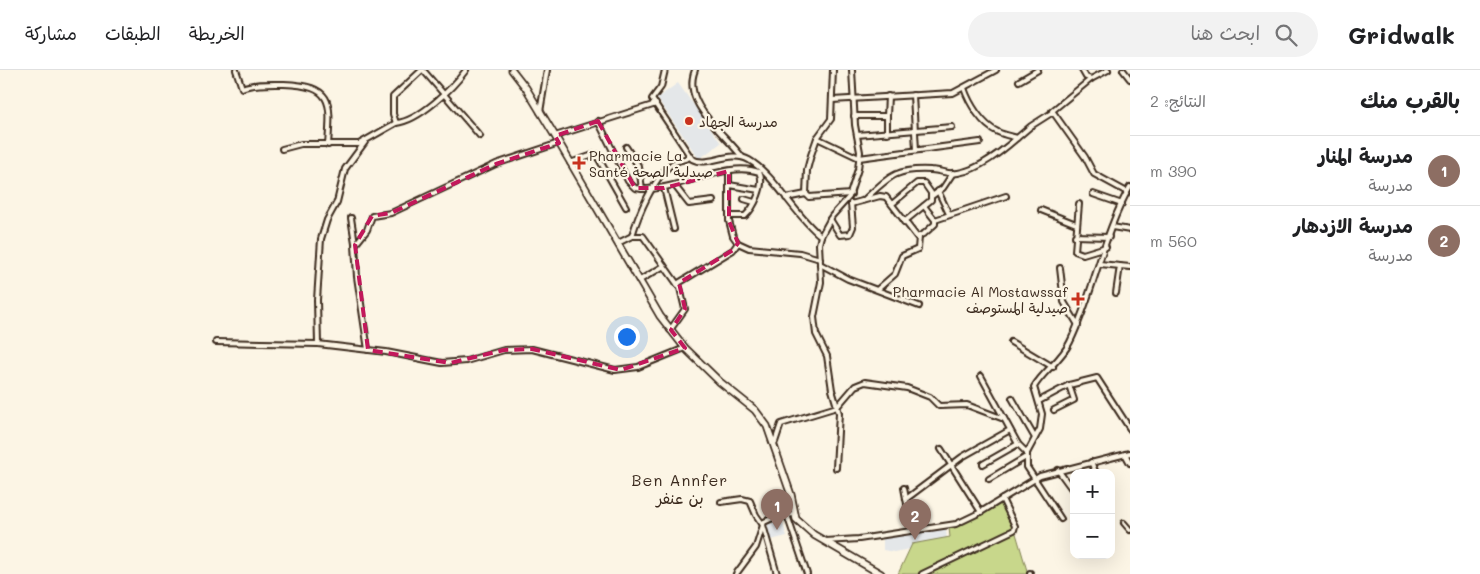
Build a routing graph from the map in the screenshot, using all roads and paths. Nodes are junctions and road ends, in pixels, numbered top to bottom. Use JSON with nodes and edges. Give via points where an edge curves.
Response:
{"nodes":[{"id":1,"x":236,"y":70,"type":"edge"},
{"id":2,"x":422,"y":70,"type":"edge"},
{"id":3,"x":466,"y":70,"type":"edge"},
{"id":4,"x":512,"y":70,"type":"edge"},
{"id":5,"x":547,"y":70,"type":"edge"},
{"id":6,"x":665,"y":70,"type":"edge"},
{"id":7,"x":695,"y":70,"type":"edge"},
{"id":8,"x":852,"y":70,"type":"edge"},
{"id":9,"x":996,"y":70,"type":"edge"},
{"id":10,"x":1038,"y":70,"type":"edge"},
{"id":11,"x":1082,"y":70,"type":"edge"},
{"id":12,"x":1108,"y":70,"type":"edge"},
{"id":13,"x":1122,"y":70,"type":"edge"},
{"id":14,"x":831,"y":71,"type":"edge"},
{"id":15,"x":1091,"y":79,"type":"junction"},
{"id":16,"x":1130,"y":79,"type":"edge"},
{"id":17,"x":1019,"y":81,"type":"dead end"},
{"id":18,"x":964,"y":88,"type":"junction"},
{"id":19,"x":444,"y":94,"type":"junction"},
{"id":20,"x":913,"y":95,"type":"junction"},
{"id":21,"x":888,"y":96,"type":"junction"},
{"id":22,"x":853,"y":98,"type":"junction"},
{"id":23,"x":832,"y":100,"type":"junction"},
{"id":24,"x":656,"y":104,"type":"junction"},
{"id":25,"x":1052,"y":111,"type":"junction"},
{"id":26,"x":540,"y":112,"type":"junction"},
{"id":27,"x":854,"y":116,"type":"junction"},
{"id":28,"x":887,"y":116,"type":"junction"},
{"id":29,"x":598,"y":121,"type":"junction"},
{"id":30,"x":396,"y":123,"type":"junction"},
{"id":31,"x":952,"y":127,"type":"dead end"},
{"id":32,"x":914,"y":132,"type":"junction"},
{"id":33,"x":887,"y":134,"type":"junction"},
{"id":34,"x":857,"y":135,"type":"junction"},
{"id":35,"x":480,"y":136,"type":"dead end"},
{"id":36,"x":555,"y":136,"type":"junction"},
{"id":37,"x":817,"y":138,"type":"junction"},
{"id":38,"x":1018,"y":138,"type":"junction"},
{"id":39,"x":365,"y":142,"type":"junction"},
{"id":40,"x":980,"y":142,"type":"dead end"},
{"id":41,"x":559,"y":143,"type":"junction"},
{"id":42,"x":328,"y":145,"type":"junction"},
{"id":43,"x":626,"y":147,"type":"dead end"},
{"id":44,"x":282,"y":150,"type":"dead end"},
{"id":45,"x":916,"y":150,"type":"junction"},
{"id":46,"x":690,"y":157,"type":"junction"},
{"id":47,"x":742,"y":157,"type":"junction"},
{"id":48,"x":859,"y":158,"type":"junction"},
{"id":49,"x":570,"y":163,"type":"junction"},
{"id":50,"x":729,"y":172,"type":"junction"},
{"id":51,"x":952,"y":174,"type":"junction"},
{"id":52,"x":729,"y":185,"type":"junction"},
{"id":53,"x":675,"y":186,"type":"junction"},
{"id":54,"x":1130,"y":187,"type":"edge"},
{"id":55,"x":642,"y":188,"type":"junction"},
{"id":56,"x":653,"y":188,"type":"junction"},
{"id":57,"x":664,"y":188,"type":"junction"},
{"id":58,"x":759,"y":190,"type":"junction"},
{"id":59,"x":938,"y":191,"type":"junction"},
{"id":60,"x":1127,"y":192,"type":"junction"},
{"id":61,"x":806,"y":194,"type":"junction"},
{"id":62,"x":851,"y":194,"type":"junction"},
{"id":63,"x":1093,"y":194,"type":"dead end"},
{"id":64,"x":932,"y":196,"type":"junction"},
{"id":65,"x":1006,"y":196,"type":"dead end"},
{"id":66,"x":786,"y":198,"type":"junction"},
{"id":67,"x":744,"y":199,"type":"dead end"},
{"id":68,"x":714,"y":200,"type":"dead end"},
{"id":69,"x":864,"y":200,"type":"junction"},
{"id":70,"x":754,"y":202,"type":"junction"},
{"id":71,"x":850,"y":202,"type":"junction"},
{"id":72,"x":892,"y":204,"type":"junction"},
{"id":73,"x":1079,"y":204,"type":"dead end"},
{"id":74,"x":1122,"y":204,"type":"junction"},
{"id":75,"x":924,"y":206,"type":"junction"},
{"id":76,"x":626,"y":207,"type":"dead end"},
{"id":77,"x":1042,"y":210,"type":"dead end"},
{"id":78,"x":949,"y":214,"type":"junction"},
{"id":79,"x":729,"y":216,"type":"junction"},
{"id":80,"x":350,"y":218,"type":"dead end"},
{"id":81,"x":830,"y":219,"type":"junction"},
{"id":82,"x":935,"y":220,"type":"junction"},
{"id":83,"x":904,"y":222,"type":"junction"},
{"id":84,"x":1076,"y":224,"type":"junction"},
{"id":85,"x":1112,"y":227,"type":"junction"},
{"id":86,"x":674,"y":229,"type":"dead end"},
{"id":87,"x":1130,"y":230,"type":"edge"},
{"id":88,"x":632,"y":236,"type":"junction"},
{"id":89,"x":821,"y":236,"type":"junction"},
{"id":90,"x":1075,"y":236,"type":"junction"},
{"id":91,"x":919,"y":237,"type":"junction"},
{"id":92,"x":1109,"y":237,"type":"junction"},
{"id":93,"x":356,"y":243,"type":"junction"},
{"id":94,"x":618,"y":243,"type":"junction"},
{"id":95,"x":738,"y":243,"type":"junction"},
{"id":96,"x":1106,"y":247,"type":"junction"},
{"id":97,"x":820,"y":259,"type":"junction"},
{"id":98,"x":820,"y":264,"type":"junction"},
{"id":99,"x":1100,"y":264,"type":"junction"},
{"id":100,"x":664,"y":266,"type":"junction"},
{"id":101,"x":1120,"y":266,"type":"junction"},
{"id":102,"x":1130,"y":267,"type":"edge"},
{"id":103,"x":1060,"y":268,"type":"dead end"},
{"id":104,"x":640,"y":280,"type":"junction"},
{"id":105,"x":678,"y":284,"type":"junction"},
{"id":106,"x":878,"y":289,"type":"junction"},
{"id":107,"x":1116,"y":293,"type":"dead end"},
{"id":108,"x":919,"y":306,"type":"dead end"},
{"id":109,"x":1078,"y":325,"type":"junction"},
{"id":110,"x":670,"y":330,"type":"junction"},
{"id":111,"x":216,"y":342,"type":"dead end"},
{"id":112,"x":1011,"y":342,"type":"dead end"},
{"id":113,"x":318,"y":344,"type":"junction"},
{"id":114,"x":685,"y":348,"type":"junction"},
{"id":115,"x":368,"y":350,"type":"junction"},
{"id":116,"x":1054,"y":367,"type":"junction"},
{"id":117,"x":981,"y":376,"type":"dead end"},
{"id":118,"x":1069,"y":385,"type":"junction"},
{"id":119,"x":1012,"y":398,"type":"dead end"},
{"id":120,"x":1039,"y":401,"type":"junction"},
{"id":121,"x":837,"y":406,"type":"junction"},
{"id":122,"x":1054,"y":410,"type":"dead end"},
{"id":123,"x":1004,"y":419,"type":"junction"},
{"id":124,"x":1130,"y":429,"type":"edge"},
{"id":125,"x":1010,"y":430,"type":"junction"},
{"id":126,"x":1035,"y":438,"type":"junction"},
{"id":127,"x":775,"y":442,"type":"junction"},
{"id":128,"x":1018,"y":444,"type":"junction"},
{"id":129,"x":941,"y":449,"type":"dead end"},
{"id":130,"x":1128,"y":454,"type":"edge"},
{"id":131,"x":1027,"y":455,"type":"junction"},
{"id":132,"x":1091,"y":462,"type":"junction"},
{"id":133,"x":983,"y":464,"type":"dead end"},
{"id":134,"x":1130,"y":464,"type":"edge"},
{"id":135,"x":951,"y":465,"type":"junction"},
{"id":136,"x":836,"y":468,"type":"dead end"},
{"id":137,"x":1094,"y":469,"type":"edge"},
{"id":138,"x":1058,"y":470,"type":"junction"},
{"id":139,"x":1033,"y":478,"type":"junction"},
{"id":140,"x":989,"y":480,"type":"dead end"},
{"id":141,"x":1070,"y":486,"type":"edge"},
{"id":142,"x":904,"y":488,"type":"dead end"},
{"id":143,"x":906,"y":499,"type":"junction"},
{"id":144,"x":1002,"y":499,"type":"junction"},
{"id":145,"x":721,"y":502,"type":"dead end"},
{"id":146,"x":981,"y":512,"type":"junction"},
{"id":147,"x":790,"y":514,"type":"junction"},
{"id":148,"x":1061,"y":519,"type":"dead end"},
{"id":149,"x":1124,"y":523,"type":"dead end"},
{"id":150,"x":763,"y":525,"type":"junction"},
{"id":151,"x":912,"y":530,"type":"junction"},
{"id":152,"x":1130,"y":530,"type":"edge"},
{"id":153,"x":825,"y":541,"type":"junction"},
{"id":154,"x":736,"y":574,"type":"edge"},
{"id":155,"x":777,"y":574,"type":"edge"},
{"id":156,"x":807,"y":574,"type":"edge"},
{"id":157,"x":880,"y":574,"type":"edge"},
{"id":158,"x":922,"y":574,"type":"edge"}],
"edges":[{"from":1,"to":42,"type":"street","via":[[242,88],[291,85],[318,90],[329,104]]},
{"from":2,"to":19,"type":"street"},
{"from":2,"to":30,"type":"street","via":[[393,97]]},
{"from":3,"to":19,"type":"street"},
{"from":4,"to":26,"type":"street"},
{"from":5,"to":26,"type":"street"},
{"from":6,"to":24,"type":"street","via":[[660,90],[652,98]]},
{"from":7,"to":47,"type":"street","via":[[696,102]]},
{"from":8,"to":22,"type":"street"},
{"from":9,"to":18,"type":"street"},
{"from":10,"to":17,"type":"street"},
{"from":11,"to":15,"type":"street"},
{"from":12,"to":15,"type":"street"},
{"from":13,"to":16,"type":"street"},
{"from":14,"to":23,"type":"street"},
{"from":15,"to":25,"type":"street"},
{"from":18,"to":20,"type":"street","via":[[953,93]]},
{"from":18,"to":38,"type":"street","via":[[989,126]]},
{"from":19,"to":30,"type":"street","via":[[414,116]]},
{"from":19,"to":35,"type":"street"},
{"from":20,"to":21,"type":"street"},
{"from":20,"to":32,"type":"street"},
{"from":21,"to":22,"type":"street"},
{"from":21,"to":28,"type":"street"},
{"from":22,"to":23,"type":"street"},
{"from":22,"to":27,"type":"street"},
{"from":23,"to":37,"type":"street","via":[[830,121]]},
{"from":24,"to":29,"type":"street"},
{"from":24,"to":46,"type":"street"},
{"from":25,"to":38,"type":"street"},
{"from":25,"to":60,"type":"street","via":[[1086,157],[1094,174]]},
{"from":26,"to":36,"type":"street"},
{"from":27,"to":28,"type":"street"},
{"from":27,"to":34,"type":"street"},
{"from":28,"to":33,"type":"street"},
{"from":29,"to":36,"type":"street"},
{"from":29,"to":55,"type":"street","via":[[628,181],[635,188]]},
{"from":30,"to":39,"type":"street"},
{"from":31,"to":32,"type":"street"},
{"from":32,"to":33,"type":"street"},
{"from":32,"to":45,"type":"street"},
{"from":33,"to":34,"type":"street"},
{"from":34,"to":48,"type":"street"},
{"from":36,"to":41,"type":"street"},
{"from":37,"to":48,"type":"street"},
{"from":37,"to":61,"type":"street","via":[[807,170]]},
{"from":38,"to":51,"type":"street","via":[[989,159]]},
{"from":39,"to":42,"type":"street"},
{"from":39,"to":113,"type":"street","via":[[345,169],[337,202],[321,239]]},
{"from":40,"to":45,"type":"street"},
{"from":41,"to":49,"type":"street"},
{"from":41,"to":93,"type":"street","via":[[496,164],[391,213],[372,216],[367,230]]},
{"from":42,"to":44,"type":"street","via":[[301,144]]},
{"from":43,"to":55,"type":"street","via":[[638,167]]},
{"from":45,"to":48,"type":"street"},
{"from":46,"to":47,"type":"street","via":[[700,162]]},
{"from":46,"to":56,"type":"street","via":[[667,168]]},
{"from":47,"to":66,"type":"street","via":[[751,161]]},
{"from":48,"to":62,"type":"street"},
{"from":49,"to":76,"type":"street","via":[[595,154]]},
{"from":49,"to":94,"type":"street"},
{"from":50,"to":52,"type":"street"},
{"from":50,"to":53,"type":"street"},
{"from":50,"to":58,"type":"street","via":[[759,172],[762,179]]},
{"from":51,"to":59,"type":"street","via":[[948,183]]},
{"from":51,"to":69,"type":"street","via":[[932,170],[900,172]]},
{"from":52,"to":58,"type":"street"},
{"from":52,"to":79,"type":"street"},
{"from":53,"to":57,"type":"street"},
{"from":53,"to":68,"type":"street","via":[[689,204]]},
{"from":54,"to":60,"type":"street"},
{"from":55,"to":56,"type":"street"},
{"from":56,"to":57,"type":"street"},
{"from":56,"to":88,"type":"street"},
{"from":57,"to":86,"type":"street"},
{"from":58,"to":70,"type":"street"},
{"from":59,"to":64,"type":"street"},
{"from":59,"to":78,"type":"street"},
{"from":60,"to":74,"type":"street"},
{"from":61,"to":62,"type":"street","via":[[809,197]]},
{"from":61,"to":66,"type":"street"},
{"from":62,"to":71,"type":"street"},
{"from":63,"to":74,"type":"street"},
{"from":64,"to":72,"type":"street","via":[[924,183],[919,182]]},
{"from":64,"to":75,"type":"street"},
{"from":65,"to":78,"type":"street"},
{"from":66,"to":89,"type":"street","via":[[804,222]]},
{"from":67,"to":70,"type":"street"},
{"from":69,"to":71,"type":"street"},
{"from":69,"to":72,"type":"street","via":[[884,196]]},
{"from":70,"to":79,"type":"street","via":[[746,216]]},
{"from":71,"to":81,"type":"street"},
{"from":71,"to":81,"type":"street","via":[[853,227],[850,234],[840,236]]},
{"from":72,"to":83,"type":"street"},
{"from":73,"to":84,"type":"street"},
{"from":74,"to":85,"type":"street"},
{"from":75,"to":82,"type":"street"},
{"from":75,"to":83,"type":"street"},
{"from":77,"to":84,"type":"street"},
{"from":78,"to":82,"type":"street"},
{"from":79,"to":95,"type":"street","via":[[733,236]]},
{"from":80,"to":93,"type":"street"},
{"from":81,"to":89,"type":"street"},
{"from":82,"to":91,"type":"street","via":[[933,228]]},
{"from":83,"to":91,"type":"street"},
{"from":84,"to":90,"type":"street"},
{"from":85,"to":87,"type":"street"},
{"from":85,"to":92,"type":"street"},
{"from":88,"to":94,"type":"street"},
{"from":88,"to":100,"type":"street","via":[[644,236]]},
{"from":89,"to":97,"type":"street"},
{"from":90,"to":92,"type":"street"},
{"from":90,"to":96,"type":"street","via":[[1077,253]]},
{"from":91,"to":106,"type":"street","via":[[918,249],[902,256],[895,274]]},
{"from":92,"to":96,"type":"street"},
{"from":93,"to":115,"type":"street","via":[[357,277]]},
{"from":94,"to":104,"type":"street"},
{"from":95,"to":97,"type":"street","via":[[749,248]]},
{"from":95,"to":105,"type":"street","via":[[734,250]]},
{"from":96,"to":99,"type":"street"},
{"from":97,"to":98,"type":"street"},
{"from":98,"to":106,"type":"street","via":[[848,279]]},
{"from":98,"to":121,"type":"street","via":[[821,289],[814,317],[815,328],[827,356]]},
{"from":99,"to":101,"type":"street"},
{"from":99,"to":109,"type":"street"},
{"from":100,"to":104,"type":"street"},
{"from":100,"to":105,"type":"street"},
{"from":101,"to":102,"type":"street"},
{"from":101,"to":107,"type":"street"},
{"from":103,"to":109,"type":"street","via":[[1064,302]]},
{"from":104,"to":110,"type":"street"},
{"from":105,"to":110,"type":"street","via":[[685,309]]},
{"from":106,"to":108,"type":"street"},
{"from":109,"to":116,"type":"street"},
{"from":110,"to":114,"type":"street"},
{"from":111,"to":113,"type":"street"},
{"from":112,"to":116,"type":"street"},
{"from":113,"to":115,"type":"street"},
{"from":114,"to":115,"type":"street","via":[[638,367],[621,370],[532,349],[504,350],[450,362]]},
{"from":114,"to":127,"type":"street","via":[[755,410]]},
{"from":116,"to":120,"type":"street","via":[[1034,387]]},
{"from":117,"to":123,"type":"street"},
{"from":118,"to":120,"type":"street"},
{"from":118,"to":122,"type":"street","via":[[1074,400]]},
{"from":118,"to":124,"type":"street","via":[[1094,377],[1099,379]]},
{"from":119,"to":126,"type":"street"},
{"from":120,"to":126,"type":"street","via":[[1041,421]]},
{"from":121,"to":123,"type":"street","via":[[858,384],[871,382],[907,388],[930,397],[939,406],[967,404]]},
{"from":121,"to":127,"type":"street","via":[[785,422],[778,427]]},
{"from":121,"to":136,"type":"street","via":[[840,421]]},
{"from":123,"to":125,"type":"street"},
{"from":125,"to":128,"type":"street"},
{"from":125,"to":135,"type":"street"},
{"from":126,"to":131,"type":"street"},
{"from":127,"to":147,"type":"street","via":[[793,500]]},
{"from":128,"to":131,"type":"street"},
{"from":128,"to":133,"type":"street"},
{"from":129,"to":135,"type":"street"},
{"from":130,"to":132,"type":"street"},
{"from":130,"to":134,"type":"street"},
{"from":131,"to":139,"type":"street","via":[[1027,467]]},
{"from":131,"to":140,"type":"street"},
{"from":132,"to":137,"type":"street"},
{"from":132,"to":138,"type":"street"},
{"from":135,"to":143,"type":"street"},
{"from":135,"to":146,"type":"street"},
{"from":138,"to":139,"type":"street"},
{"from":138,"to":141,"type":"street"},
{"from":139,"to":144,"type":"street"},
{"from":139,"to":148,"type":"street"},
{"from":142,"to":143,"type":"street"},
{"from":143,"to":151,"type":"street"},
{"from":144,"to":146,"type":"street"},
{"from":144,"to":158,"type":"street","via":[[1014,530]]},
{"from":145,"to":150,"type":"street","via":[[748,500]]},
{"from":146,"to":151,"type":"street","via":[[951,525]]},
{"from":147,"to":150,"type":"street","via":[[768,519]]},
{"from":147,"to":153,"type":"street","via":[[800,525]]},
{"from":147,"to":156,"type":"street"},
{"from":149,"to":152,"type":"street"},
{"from":150,"to":154,"type":"street","via":[[756,547]]},
{"from":150,"to":155,"type":"street"},
{"from":151,"to":153,"type":"street"},
{"from":153,"to":157,"type":"street"}]}
